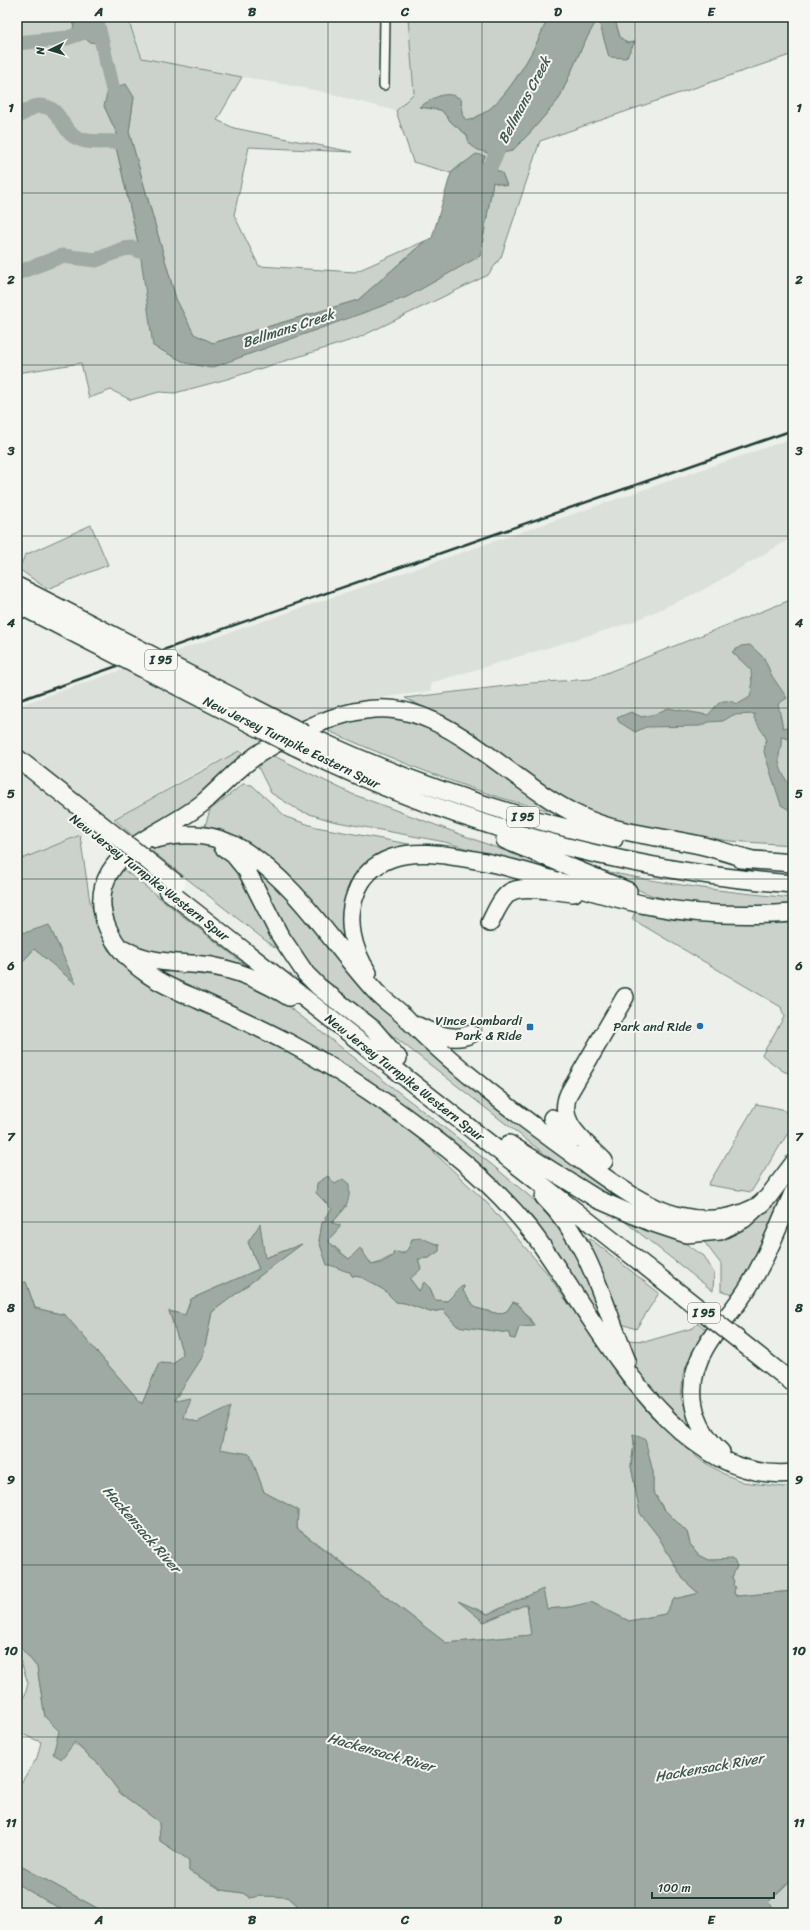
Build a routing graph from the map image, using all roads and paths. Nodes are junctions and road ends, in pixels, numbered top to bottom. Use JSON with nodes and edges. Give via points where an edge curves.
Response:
{"nodes":[{"id":1,"x":385,"y":17,"type":"edge"},
{"id":2,"x":384,"y":85,"type":"dead end"},
{"id":3,"x":17,"y":586,"type":"edge"},
{"id":4,"x":17,"y":604,"type":"edge"},
{"id":5,"x":300,"y":740,"type":"junction"},
{"id":6,"x":17,"y":758,"type":"edge"},
{"id":7,"x":17,"y":772,"type":"edge"},
{"id":8,"x":420,"y":800,"type":"junction"},
{"id":9,"x":199,"y":835,"type":"junction"},
{"id":10,"x":138,"y":846,"type":"junction"},
{"id":11,"x":753,"y":860,"type":"junction"},
{"id":12,"x":793,"y":864,"type":"edge"},
{"id":13,"x":793,"y":884,"type":"edge"},
{"id":14,"x":172,"y":887,"type":"junction"},
{"id":15,"x":624,"y":900,"type":"junction"},
{"id":16,"x":700,"y":912,"type":"junction"},
{"id":17,"x":788,"y":914,"type":"edge"},
{"id":18,"x":490,"y":923,"type":"dead end"},
{"id":19,"x":117,"y":945,"type":"junction"},
{"id":20,"x":625,"y":997,"type":"dead end"},
{"id":21,"x":397,"y":1010,"type":"junction"},
{"id":22,"x":409,"y":1021,"type":"junction"},
{"id":23,"x":472,"y":1034,"type":"dead end"},
{"id":24,"x":357,"y":1040,"type":"junction"},
{"id":25,"x":398,"y":1058,"type":"junction"},
{"id":26,"x":552,"y":1118,"type":"dead end"},
{"id":27,"x":472,"y":1130,"type":"junction"},
{"id":28,"x":509,"y":1144,"type":"junction"},
{"id":29,"x":604,"y":1162,"type":"junction"},
{"id":30,"x":793,"y":1164,"type":"edge"},
{"id":31,"x":793,"y":1193,"type":"edge"},
{"id":32,"x":763,"y":1202,"type":"junction"},
{"id":33,"x":658,"y":1208,"type":"junction"},
{"id":34,"x":619,"y":1239,"type":"junction"},
{"id":35,"x":793,"y":1368,"type":"edge"},
{"id":36,"x":793,"y":1383,"type":"edge"},
{"id":37,"x":651,"y":1400,"type":"junction"},
{"id":38,"x":739,"y":1465,"type":"junction"},
{"id":39,"x":793,"y":1473,"type":"edge"}],
"edges":[{"from":1,"to":2,"type":"street"},
{"from":3,"to":5,"type":"highway","name":"New Jersey Turnpike Eastern Spur","number":"I 95","bridge":true},
{"from":4,"to":5,"type":"highway","name":"New Jersey Turnpike Eastern Spur","number":"I 95","bridge":true},
{"from":5,"to":8,"type":"highway","name":"New Jersey Turnpike Eastern Spur","number":"I 95","via":[[363,778]]},
{"from":5,"to":11,"type":"highway","name":"New Jersey Turnpike Eastern Spur","number":"I 95","via":[[516,815],[636,843],[697,854]]},
{"from":6,"to":14,"type":"highway","name":"New Jersey Turnpike Western Spur","number":"I 95","bridge":true},
{"from":7,"to":14,"type":"highway","name":"New Jersey Turnpike Western Spur","number":"I 95"},
{"from":8,"to":13,"type":"highway","name":"New Jersey Turnpike Eastern Spur","number":"I 95","via":[[516,833],[609,857],[704,874]]},
{"from":8,"to":16,"type":"highway","via":[[489,834],[618,887],[653,900]]},
{"from":9,"to":10,"type":"highway","via":[[170,836]]},
{"from":9,"to":21,"type":"highway","via":[[217,838],[236,846],[268,869],[296,897],[368,984]]},
{"from":9,"to":25,"type":"highway","via":[[222,846],[239,860],[247,870],[285,944],[306,974],[373,1030]]},
{"from":10,"to":11,"type":"highway","via":[[198,808],[247,762],[272,745],[337,716],[386,708],[410,712],[445,727],[558,804],[589,820],[628,832],[702,845]]},
{"from":10,"to":19,"type":"highway","via":[[113,867],[102,893],[105,923]]},
{"from":11,"to":12,"type":"highway","name":"New Jersey Turnpike Eastern Spur","number":"I 95"},
{"from":14,"to":24,"type":"highway","name":"New Jersey Turnpike Western Spur","number":"I 95"},
{"from":14,"to":25,"type":"highway","name":"New Jersey Turnpike Western Spur","number":"I 95"},
{"from":15,"to":16,"type":"highway"},
{"from":15,"to":18,"type":"highway","via":[[518,889],[507,896]]},
{"from":15,"to":21,"type":"highway","via":[[504,865],[457,857],[415,854],[384,861],[366,874],[358,887],[352,905],[351,925],[356,949],[364,966]]},
{"from":16,"to":17,"type":"highway"},
{"from":19,"to":24,"type":"highway","via":[[141,957],[223,968],[251,977],[281,992],[318,1018]]},
{"from":19,"to":37,"type":"highway","via":[[131,962],[159,982],[275,1036],[345,1076],[415,1123],[462,1161],[501,1197],[530,1231],[630,1377]]},
{"from":20,"to":29,"type":"highway","via":[[569,1093],[565,1105],[570,1126]]},
{"from":21,"to":22,"type":"highway"},
{"from":22,"to":23,"type":"highway","via":[[425,1030],[445,1036],[460,1037]]},
{"from":22,"to":33,"type":"highway","via":[[428,1040],[548,1137],[615,1184]]},
{"from":24,"to":27,"type":"highway","name":"New Jersey Turnpike Western Spur","number":"I 95"},
{"from":25,"to":28,"type":"highway","name":"New Jersey Turnpike Western Spur","number":"I 95"},
{"from":26,"to":29,"type":"highway","via":[[561,1130]]},
{"from":27,"to":34,"type":"highway","name":"New Jersey Turnpike Western Spur","number":"I 95"},
{"from":27,"to":37,"type":"highway","via":[[506,1166],[547,1200],[574,1235],[596,1277],[628,1363]]},
{"from":28,"to":32,"type":"highway","via":[[597,1199],[679,1232],[706,1233],[726,1229],[744,1219]]},
{"from":28,"to":34,"type":"highway","name":"New Jersey Turnpike Western Spur","number":"I 95"},
{"from":29,"to":33,"type":"highway"},
{"from":30,"to":32,"type":"highway"},
{"from":31,"to":38,"type":"highway","via":[[762,1263],[741,1298],[705,1347],[694,1377],[692,1402],[702,1430],[717,1448]]},
{"from":32,"to":33,"type":"highway","via":[[733,1216],[713,1220],[685,1217]]},
{"from":34,"to":35,"type":"highway","name":"New Jersey Turnpike Western Spur","number":"I 95"},
{"from":34,"to":36,"type":"highway","name":"New Jersey Turnpike Western Spur","number":"I 95","bridge":true},
{"from":37,"to":38,"type":"highway","via":[[677,1428],[696,1443]]},
{"from":38,"to":39,"type":"highway","via":[[762,1473]]}]}
